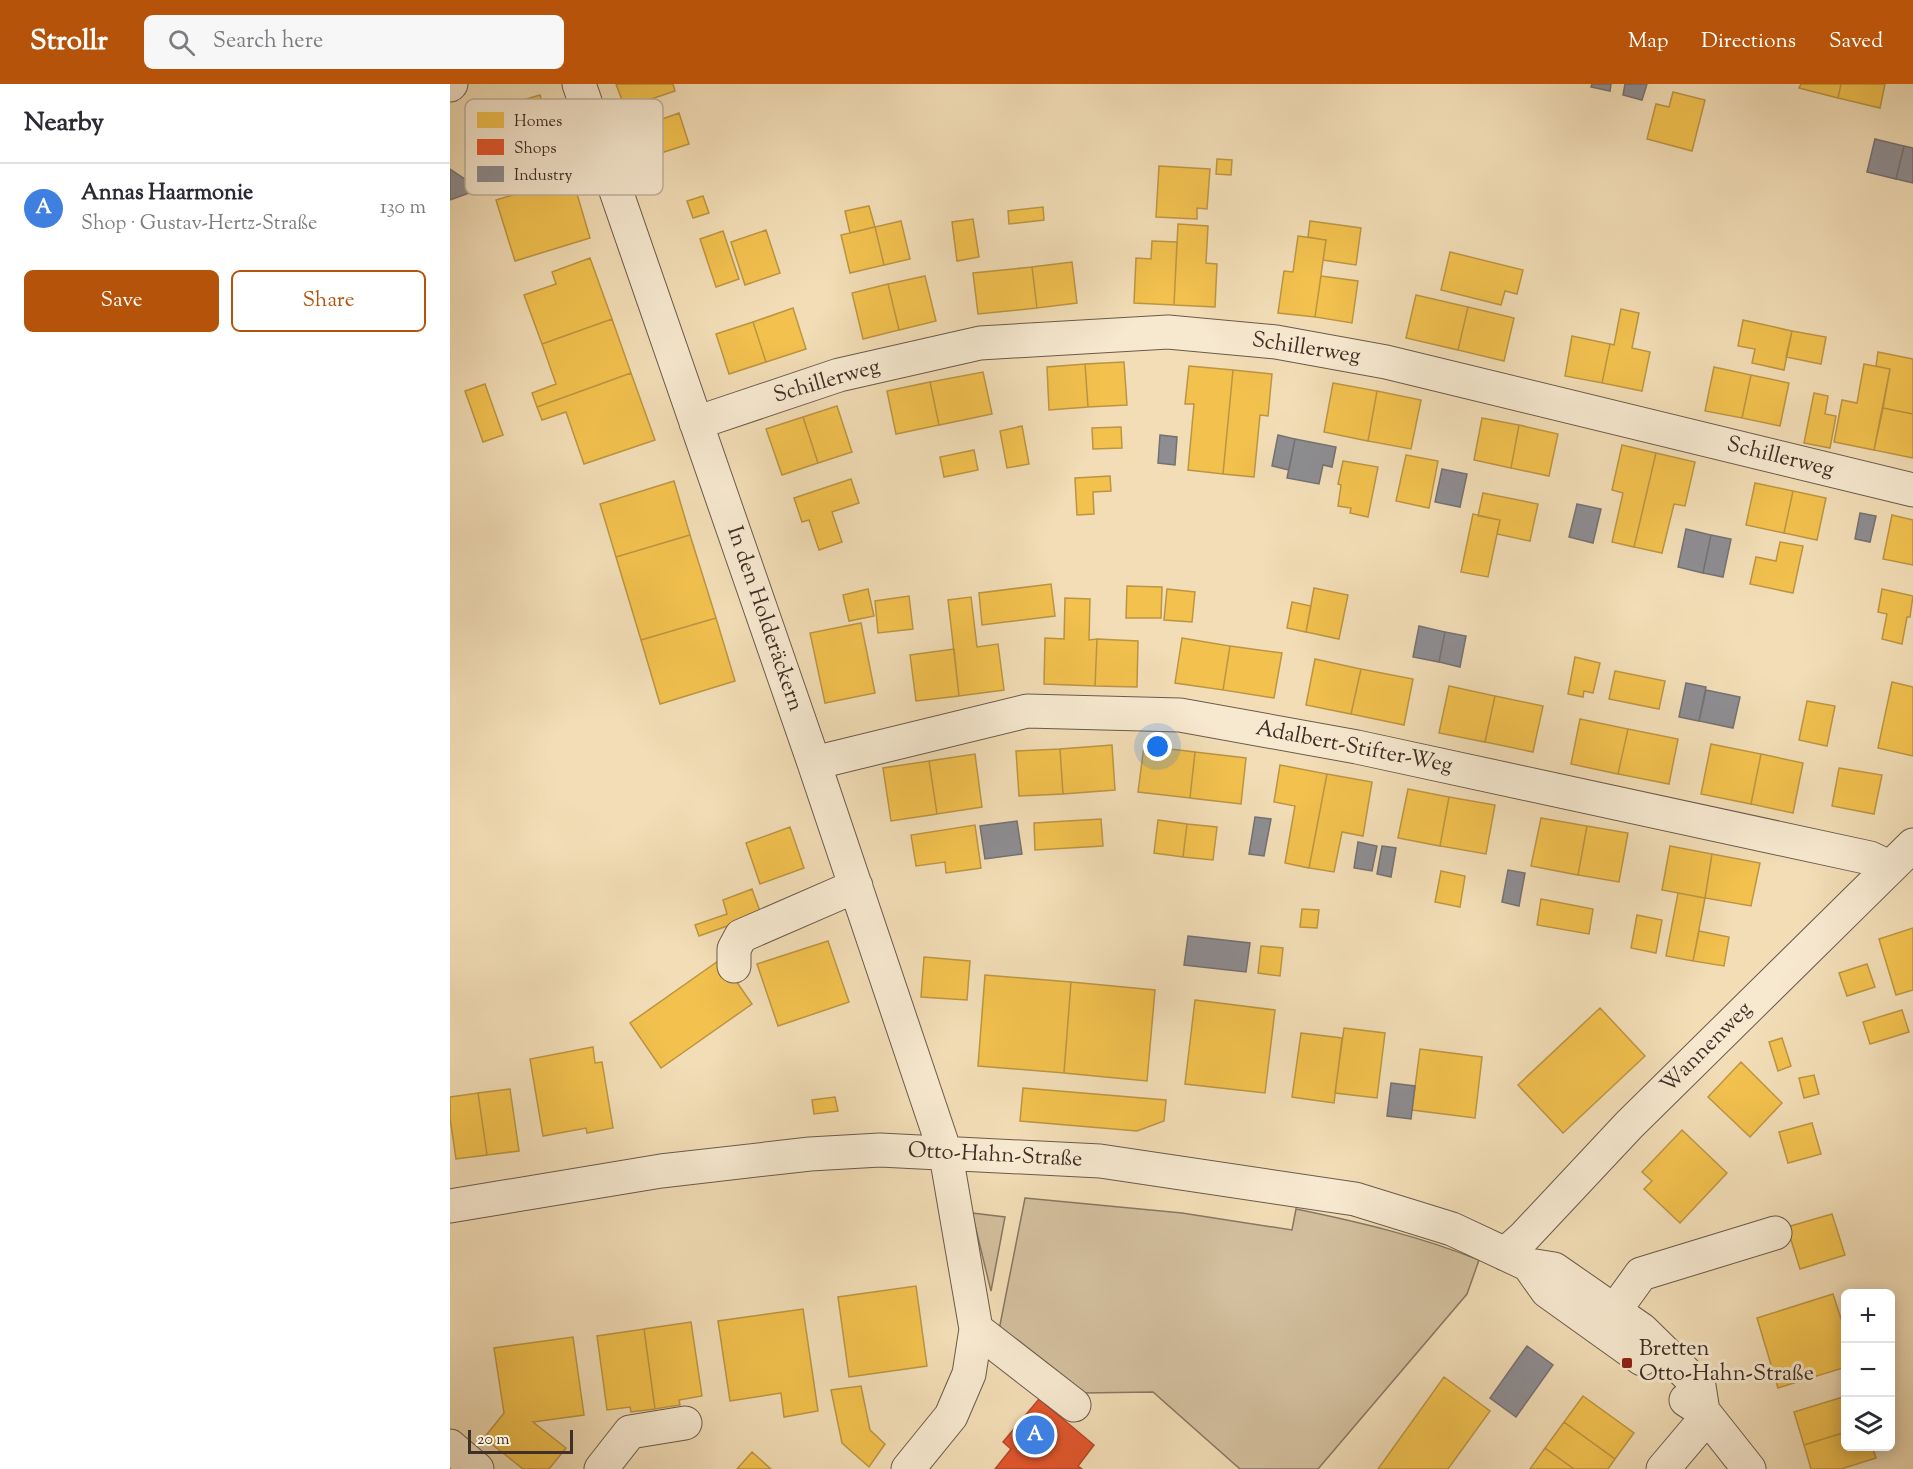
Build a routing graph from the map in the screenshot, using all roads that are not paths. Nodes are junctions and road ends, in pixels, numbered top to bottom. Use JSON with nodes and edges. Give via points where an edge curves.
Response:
{"nodes":[{"id":1,"x":579,"y":84,"type":"edge"},
{"id":2,"x":584,"y":99,"type":"edge"},
{"id":3,"x":617,"y":195,"type":"edge"},
{"id":4,"x":696,"y":423,"type":"junction"},
{"id":5,"x":1913,"y":490,"type":"edge"},
{"id":6,"x":814,"y":762,"type":"junction"},
{"id":7,"x":1913,"y":845,"type":"edge"},
{"id":8,"x":1889,"y":867,"type":"junction"},
{"id":9,"x":855,"y":886,"type":"junction"},
{"id":10,"x":734,"y":966,"type":"dead end"},
{"id":11,"x":946,"y":1155,"type":"junction"},
{"id":12,"x":450,"y":1206,"type":"edge"},
{"id":13,"x":1774,"y":1233,"type":"dead end"},
{"id":14,"x":1517,"y":1260,"type":"junction"},
{"id":15,"x":1615,"y":1310,"type":"junction"},
{"id":16,"x":976,"y":1329,"type":"junction"},
{"id":17,"x":1074,"y":1405,"type":"dead end"},
{"id":18,"x":1705,"y":1414,"type":"junction"},
{"id":19,"x":685,"y":1423,"type":"dead end"},
{"id":20,"x":450,"y":1446,"type":"edge"},
{"id":21,"x":477,"y":1469,"type":"edge"},
{"id":22,"x":601,"y":1469,"type":"edge"},
{"id":23,"x":908,"y":1469,"type":"edge"},
{"id":24,"x":1663,"y":1469,"type":"edge"},
{"id":25,"x":1749,"y":1469,"type":"edge"}],
"edges":[{"from":1,"to":2,"type":"street","name":"In den Holderäckern"},
{"from":3,"to":4,"type":"street","name":"In den Holderäckern"},
{"from":4,"to":5,"type":"street","name":"Schillerweg","via":[[839,375],[980,343],[1168,332],[1276,342],[1386,362]]},
{"from":4,"to":6,"type":"street","name":"In den Holderäckern"},
{"from":6,"to":8,"type":"street","name":"Adalbert-Stifter-Weg","via":[[1027,711],[1180,715],[1357,747],[1870,858]]},
{"from":6,"to":9,"type":"street","name":"In den Holderäckern"},
{"from":7,"to":8,"type":"street","name":"Wannenweg"},
{"from":8,"to":14,"type":"street","name":"Wannenweg","via":[[1629,1125],[1524,1237]]},
{"from":9,"to":10,"type":"street","via":[[741,936],[734,949]]},
{"from":9,"to":11,"type":"street","name":"In den Holderäckern"},
{"from":11,"to":12,"type":"street","name":"Otto-Hahn-Straße","via":[[880,1150],[810,1154],[661,1172]]},
{"from":11,"to":14,"type":"street","name":"Otto-Hahn-Straße","via":[[1100,1161],[1355,1199],[1452,1229]]},
{"from":11,"to":16,"type":"street","name":"In den Holderäckern"},
{"from":13,"to":15,"type":"street","via":[[1641,1274]]},
{"from":14,"to":15,"type":"street","name":"Otto-Hahn-Straße","via":[[1554,1269]]},
{"from":14,"to":18,"type":"street","name":"Otto-Hahn-Straße","via":[[1547,1291],[1652,1367],[1681,1397]]},
{"from":15,"to":18,"type":"street","name":"Otto-Hahn-Straße","via":[[1642,1330],[1699,1386]]},
{"from":16,"to":17,"type":"street"},
{"from":16,"to":23,"type":"street","name":"In den Holderäckern","via":[[969,1374],[951,1416]]},
{"from":18,"to":24,"type":"street"},
{"from":18,"to":25,"type":"street","name":"Otto-Hahn-Straße"},
{"from":19,"to":22,"type":"street","via":[[630,1432]]},
{"from":20,"to":21,"type":"street"}]}
